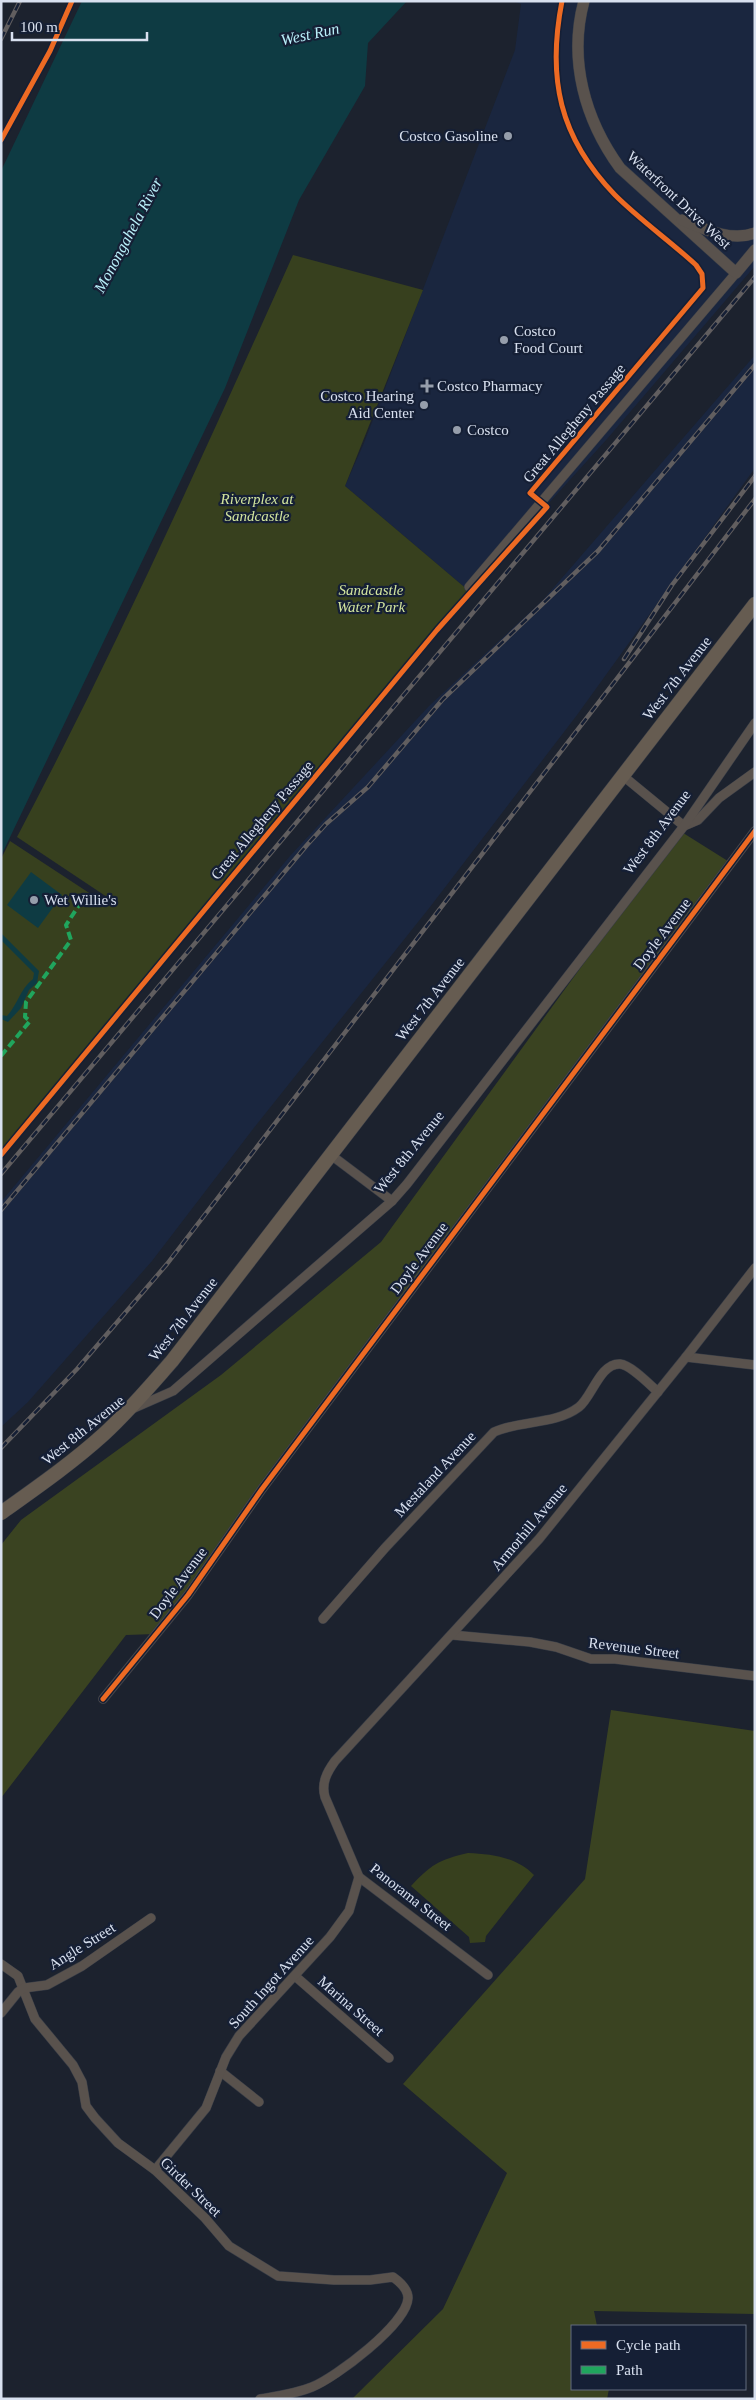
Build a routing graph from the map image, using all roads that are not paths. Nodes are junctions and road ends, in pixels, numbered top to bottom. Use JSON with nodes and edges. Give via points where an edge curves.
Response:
{"nodes":[{"id":1,"x":584,"y":1,"type":"edge"},
{"id":2,"x":674,"y":217,"type":"junction"},
{"id":3,"x":755,"y":232,"type":"edge"},
{"id":4,"x":755,"y":250,"type":"edge"},
{"id":5,"x":736,"y":273,"type":"junction"},
{"id":6,"x":469,"y":587,"type":"dead end"},
{"id":7,"x":755,"y":605,"type":"edge"},
{"id":8,"x":755,"y":723,"type":"edge"},
{"id":9,"x":755,"y":772,"type":"edge"},
{"id":10,"x":622,"y":775,"type":"junction"},
{"id":11,"x":684,"y":826,"type":"junction"},
{"id":12,"x":755,"y":831,"type":"edge"},
{"id":13,"x":331,"y":1155,"type":"junction"},
{"id":14,"x":392,"y":1201,"type":"junction"},
{"id":15,"x":755,"y":1268,"type":"edge"},
{"id":16,"x":686,"y":1357,"type":"junction"},
{"id":17,"x":755,"y":1365,"type":"edge"},
{"id":18,"x":658,"y":1392,"type":"junction"},
{"id":19,"x":128,"y":1411,"type":"junction"},
{"id":20,"x":1,"y":1513,"type":"edge"},
{"id":21,"x":323,"y":1619,"type":"dead end"},
{"id":22,"x":452,"y":1635,"type":"junction"},
{"id":23,"x":755,"y":1676,"type":"edge"},
{"id":24,"x":102,"y":1699,"type":"dead end"},
{"id":25,"x":325,"y":1797,"type":"joint"},
{"id":26,"x":359,"y":1877,"type":"junction"},
{"id":27,"x":152,"y":1918,"type":"dead end"},
{"id":28,"x":1,"y":1964,"type":"edge"},
{"id":29,"x":488,"y":1975,"type":"dead end"},
{"id":30,"x":295,"y":1976,"type":"junction"},
{"id":31,"x":24,"y":1988,"type":"junction"},
{"id":32,"x":1,"y":2013,"type":"edge"},
{"id":33,"x":388,"y":2058,"type":"dead end"},
{"id":34,"x":220,"y":2071,"type":"junction"},
{"id":35,"x":259,"y":2102,"type":"dead end"},
{"id":36,"x":155,"y":2170,"type":"junction"},
{"id":37,"x":260,"y":2399,"type":"edge"}],
"edges":[{"from":1,"to":2,"type":"street","name":"Waterfront Drive West","via":[[578,33],[579,71],[585,104],[597,132],[620,168]]},
{"from":2,"to":3,"type":"street","via":[[720,234],[734,236]]},
{"from":2,"to":5,"type":"street","name":"Waterfront Drive West"},
{"from":4,"to":5,"type":"street"},
{"from":5,"to":6,"type":"street"},
{"from":7,"to":10,"type":"main road","name":"West 7th Avenue"},
{"from":8,"to":11,"type":"street","name":"West 8th Avenue"},
{"from":9,"to":11,"type":"street","via":[[719,798],[698,820]]},
{"from":10,"to":11,"type":"street"},
{"from":10,"to":13,"type":"main road","name":"West 7th Avenue"},
{"from":11,"to":14,"type":"street","name":"West 8th Avenue"},
{"from":12,"to":24,"type":"street","name":"Doyle Avenue","via":[[262,1489],[188,1595]]},
{"from":13,"to":14,"type":"street"},
{"from":13,"to":19,"type":"main road","name":"West 7th Avenue"},
{"from":14,"to":19,"type":"street","name":"West 8th Avenue","via":[[173,1391]]},
{"from":15,"to":16,"type":"street","name":"Armorhill Avenue"},
{"from":16,"to":17,"type":"street"},
{"from":16,"to":18,"type":"street","name":"Armorhill Avenue"},
{"from":18,"to":21,"type":"street","name":"Mestaland Avenue","via":[[628,1368],[620,1364],[611,1366],[602,1373],[581,1406],[568,1414],[494,1432]]},
{"from":18,"to":22,"type":"street","name":"Armorhill Avenue","via":[[539,1539]]},
{"from":19,"to":20,"type":"main road","name":"West 8th Avenue","via":[[73,1460]]},
{"from":22,"to":23,"type":"street","name":"Revenue Street","via":[[530,1642],[591,1659]]},
{"from":22,"to":25,"type":"street","name":"Armorhill Avenue","via":[[335,1761],[322,1789]]},
{"from":25,"to":26,"type":"street","name":"Panorama Street"},
{"from":26,"to":29,"type":"street","name":"Panorama Street"},
{"from":26,"to":30,"type":"street","name":"South Ingot Avenue","via":[[349,1911]]},
{"from":27,"to":31,"type":"street","name":"Angle Street","via":[[82,1966],[47,1985]]},
{"from":28,"to":31,"type":"street","via":[[18,1976]]},
{"from":30,"to":33,"type":"street","name":"Marina Street"},
{"from":30,"to":34,"type":"street","name":"South Ingot Avenue","via":[[239,2036]]},
{"from":31,"to":32,"type":"street"},
{"from":31,"to":36,"type":"street","name":"Girder Street","via":[[41,2028],[76,2070],[82,2082],[86,2106],[118,2143]]},
{"from":34,"to":35,"type":"street"},
{"from":34,"to":36,"type":"street","name":"South Ingot Avenue","via":[[206,2108]]},
{"from":36,"to":37,"type":"street","name":"Girder Street","via":[[229,2246],[278,2276],[334,2280],[393,2277],[403,2285],[408,2298],[403,2313],[367,2352],[314,2387]]}]}
